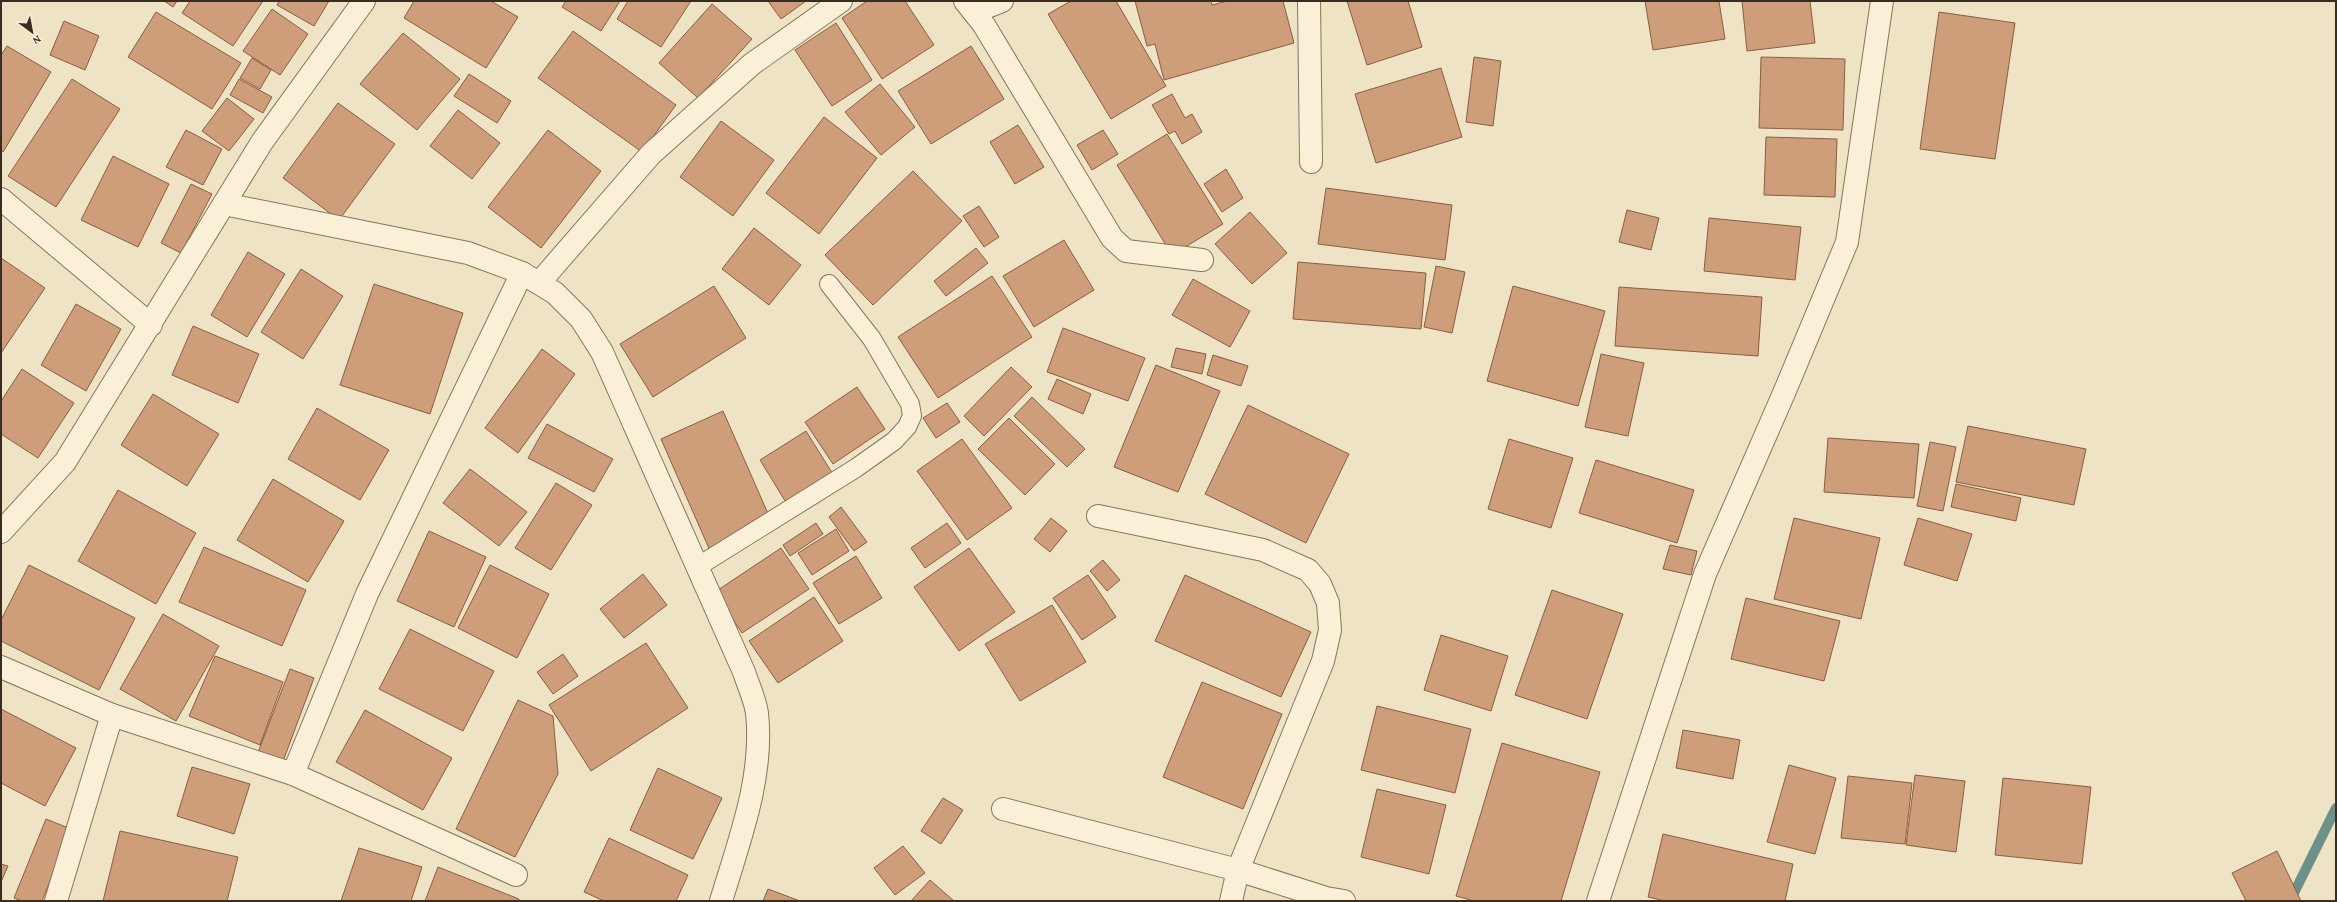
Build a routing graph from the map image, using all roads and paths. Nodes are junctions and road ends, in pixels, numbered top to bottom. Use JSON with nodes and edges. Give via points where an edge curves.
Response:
{"nodes":[{"id":1,"x":364,"y":1,"type":"edge"},
{"id":2,"x":841,"y":1,"type":"edge"},
{"id":3,"x":1002,"y":1,"type":"edge"},
{"id":4,"x":1309,"y":1,"type":"edge"},
{"id":5,"x":1882,"y":1,"type":"edge"},
{"id":6,"x":970,"y":7,"type":"edge"},
{"id":7,"x":1311,"y":162,"type":"dead end"},
{"id":8,"x":1,"y":198,"type":"edge"},
{"id":9,"x":224,"y":204,"type":"junction"},
{"id":10,"x":1202,"y":260,"type":"dead end"},
{"id":11,"x":531,"y":278,"type":"junction"},
{"id":12,"x":829,"y":284,"type":"dead end"},
{"id":13,"x":150,"y":325,"type":"junction"},
{"id":14,"x":1098,"y":516,"type":"dead end"},
{"id":15,"x":1,"y":532,"type":"edge"},
{"id":16,"x":697,"y":567,"type":"junction"},
{"id":17,"x":1,"y":667,"type":"edge"},
{"id":18,"x":112,"y":715,"type":"junction"},
{"id":19,"x":293,"y":774,"type":"junction"},
{"id":20,"x":1003,"y":809,"type":"dead end"},
{"id":21,"x":1238,"y":870,"type":"junction"},
{"id":22,"x":516,"y":875,"type":"dead end"},
{"id":23,"x":56,"y":901,"type":"edge"},
{"id":24,"x":721,"y":901,"type":"edge"},
{"id":25,"x":1231,"y":901,"type":"edge"},
{"id":26,"x":1344,"y":901,"type":"edge"},
{"id":27,"x":1598,"y":901,"type":"edge"}],
"edges":[{"from":1,"to":9,"type":"street","via":[[262,142]]},
{"from":2,"to":11,"type":"street","via":[[752,64],[651,154]]},
{"from":3,"to":6,"type":"street"},
{"from":4,"to":7,"type":"street"},
{"from":5,"to":27,"type":"street","via":[[1847,242],[1705,574]]},
{"from":6,"to":10,"type":"street","via":[[984,25],[1112,238],[1126,251]]},
{"from":8,"to":13,"type":"street"},
{"from":9,"to":11,"type":"street","via":[[468,253]]},
{"from":9,"to":13,"type":"street"},
{"from":11,"to":16,"type":"street","via":[[554,293],[581,319],[602,352]]},
{"from":11,"to":19,"type":"street","via":[[367,594]]},
{"from":12,"to":16,"type":"lane","via":[[872,339],[910,404],[912,416],[907,427],[894,441],[856,468]]},
{"from":13,"to":15,"type":"street","via":[[65,462]]},
{"from":14,"to":21,"type":"street","via":[[1264,550],[1308,570],[1320,584],[1328,604],[1330,630],[1323,661]]},
{"from":16,"to":24,"type":"street","via":[[744,672],[757,712],[757,750],[749,808]]},
{"from":17,"to":18,"type":"street"},
{"from":18,"to":19,"type":"street"},
{"from":18,"to":23,"type":"street"},
{"from":19,"to":22,"type":"street"},
{"from":20,"to":21,"type":"street"},
{"from":21,"to":25,"type":"street"},
{"from":21,"to":26,"type":"street","via":[[1326,898]]}]}
